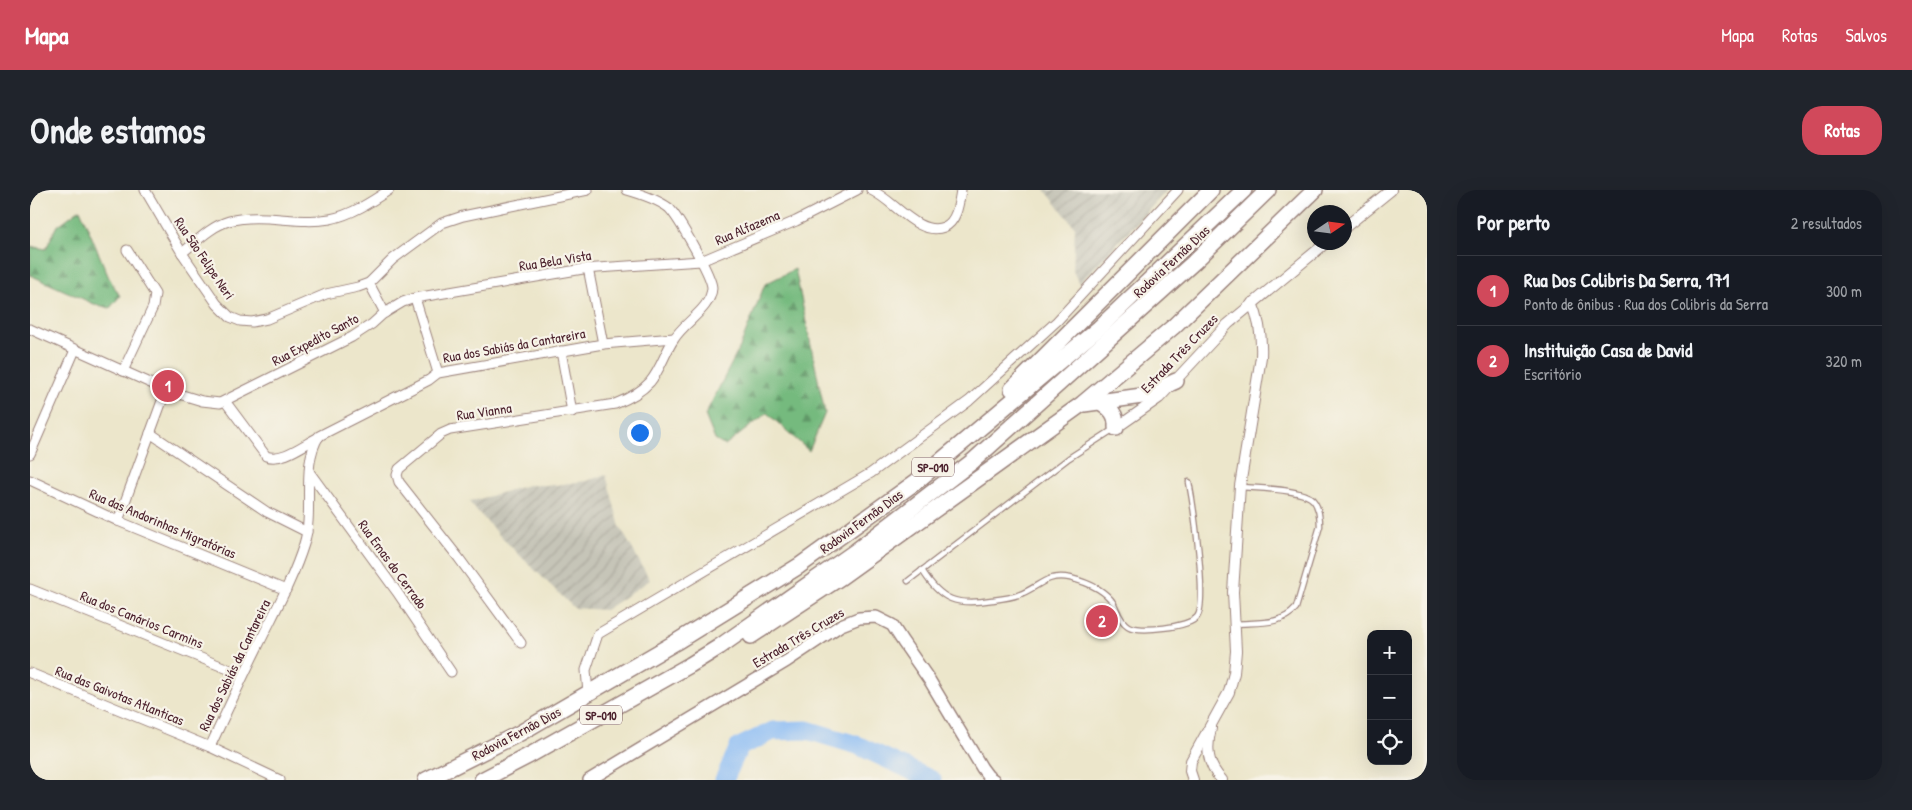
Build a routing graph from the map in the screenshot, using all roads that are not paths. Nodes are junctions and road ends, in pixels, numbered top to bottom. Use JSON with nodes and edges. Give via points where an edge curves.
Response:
{"nodes":[{"id":1,"x":145,"y":190,"type":"edge"},
{"id":2,"x":389,"y":190,"type":"edge"},
{"id":3,"x":588,"y":190,"type":"edge"},
{"id":4,"x":627,"y":190,"type":"edge"},
{"id":5,"x":857,"y":190,"type":"edge"},
{"id":6,"x":961,"y":190,"type":"edge"},
{"id":7,"x":1178,"y":190,"type":"edge"},
{"id":8,"x":1211,"y":190,"type":"edge"},
{"id":9,"x":1244,"y":190,"type":"edge"},
{"id":10,"x":1268,"y":190,"type":"edge"},
{"id":11,"x":1315,"y":190,"type":"edge"},
{"id":12,"x":1391,"y":190,"type":"edge"},
{"id":13,"x":875,"y":191,"type":"edge"},
{"id":14,"x":1352,"y":222,"type":"edge"},
{"id":15,"x":127,"y":250,"type":"dead end"},
{"id":16,"x":1318,"y":250,"type":"edge"},
{"id":17,"x":182,"y":253,"type":"junction"},
{"id":18,"x":701,"y":261,"type":"junction"},
{"id":19,"x":588,"y":268,"type":"junction"},
{"id":20,"x":369,"y":283,"type":"junction"},
{"id":21,"x":415,"y":298,"type":"junction"},
{"id":22,"x":1252,"y":303,"type":"junction"},
{"id":23,"x":385,"y":313,"type":"junction"},
{"id":24,"x":30,"y":330,"type":"edge"},
{"id":25,"x":674,"y":338,"type":"junction"},
{"id":26,"x":603,"y":344,"type":"junction"},
{"id":27,"x":76,"y":350,"type":"junction"},
{"id":28,"x":561,"y":351,"type":"junction"},
{"id":29,"x":123,"y":371,"type":"junction"},
{"id":30,"x":438,"y":372,"type":"junction"},
{"id":31,"x":1176,"y":381,"type":"junction"},
{"id":32,"x":166,"y":390,"type":"junction"},
{"id":33,"x":225,"y":401,"type":"junction"},
{"id":34,"x":1099,"y":401,"type":"junction"},
{"id":35,"x":1082,"y":404,"type":"junction"},
{"id":36,"x":572,"y":412,"type":"junction"},
{"id":37,"x":1116,"y":428,"type":"junction"},
{"id":38,"x":150,"y":433,"type":"junction"},
{"id":39,"x":319,"y":436,"type":"junction"},
{"id":40,"x":30,"y":454,"type":"edge"},
{"id":41,"x":310,"y":473,"type":"junction"},
{"id":42,"x":30,"y":480,"type":"edge"},
{"id":43,"x":1189,"y":482,"type":"dead end"},
{"id":44,"x":1240,"y":486,"type":"junction"},
{"id":45,"x":909,"y":487,"type":"junction"},
{"id":46,"x":118,"y":521,"type":"junction"},
{"id":47,"x":308,"y":532,"type":"junction"},
{"id":48,"x":922,"y":570,"type":"junction"},
{"id":49,"x":908,"y":581,"type":"dead end"},
{"id":50,"x":30,"y":589,"type":"edge"},
{"id":51,"x":286,"y":590,"type":"junction"},
{"id":52,"x":1235,"y":624,"type":"junction"},
{"id":53,"x":520,"y":643,"type":"dead end"},
{"id":54,"x":719,"y":647,"type":"junction"},
{"id":55,"x":451,"y":672,"type":"dead end"},
{"id":56,"x":30,"y":673,"type":"edge"},
{"id":57,"x":243,"y":675,"type":"junction"},
{"id":58,"x":588,"y":693,"type":"junction"},
{"id":59,"x":1213,"y":720,"type":"junction"},
{"id":60,"x":210,"y":747,"type":"junction"},
{"id":61,"x":280,"y":780,"type":"edge"},
{"id":62,"x":426,"y":780,"type":"edge"},
{"id":63,"x":482,"y":780,"type":"edge"},
{"id":64,"x":588,"y":780,"type":"edge"},
{"id":65,"x":994,"y":780,"type":"edge"},
{"id":66,"x":1193,"y":780,"type":"edge"},
{"id":67,"x":1222,"y":780,"type":"edge"}],
"edges":[{"from":1,"to":17,"type":"street","name":"Rua São Felipe Neri"},
{"from":2,"to":17,"type":"street","via":[[343,216],[329,219],[230,221],[211,230]]},
{"from":3,"to":20,"type":"street","name":"Rua São Felipe Neri","via":[[442,223],[393,259]]},
{"from":4,"to":18,"type":"street","via":[[668,208]]},
{"from":5,"to":18,"type":"street","name":"Rua Alfazema","via":[[796,221]]},
{"from":6,"to":13,"type":"street","via":[[954,218],[946,226],[933,230],[925,228]]},
{"from":7,"to":58,"type":"street","via":[[1056,321],[969,402],[871,473],[598,634],[586,670]]},
{"from":8,"to":45,"type":"highway","via":[[1030,372]]},
{"from":9,"to":45,"type":"highway","name":"Rodovia Fernão Dias","number":"SP-010","via":[[1099,328]]},
{"from":10,"to":54,"type":"highway","name":"Rodovia Fernão Dias","number":"SP-010","via":[[1194,262],[973,461],[856,551]]},
{"from":11,"to":35,"type":"highway","via":[[1172,327]]},
{"from":12,"to":14,"type":"street"},
{"from":15,"to":29,"type":"street","via":[[155,294],[153,307]]},
{"from":16,"to":22,"type":"street","name":"Estrada Três Cruzes"},
{"from":17,"to":20,"type":"street","name":"Rua São Felipe Neri","via":[[216,304],[230,317],[240,321],[267,319],[326,294]]},
{"from":18,"to":19,"type":"street","name":"Rua Bela Vista"},
{"from":18,"to":25,"type":"street","name":"Rua Vianna","via":[[710,277],[710,298]]},
{"from":19,"to":21,"type":"street","name":"Rua Bela Vista"},
{"from":19,"to":26,"type":"street"},
{"from":20,"to":23,"type":"street"},
{"from":21,"to":23,"type":"street","name":"Rua Expedito Santo"},
{"from":21,"to":30,"type":"street"},
{"from":22,"to":31,"type":"street","name":"Estrada Três Cruzes","via":[[1228,324]]},
{"from":22,"to":44,"type":"street","via":[[1262,335],[1261,357]]},
{"from":23,"to":33,"type":"street","name":"Rua Expedito Santo","via":[[352,337]]},
{"from":24,"to":27,"type":"street"},
{"from":25,"to":26,"type":"street","name":"Rua dos Sabiás da Cantareira"},
{"from":25,"to":36,"type":"street","name":"Rua Vianna","via":[[650,382],[633,396],[615,404]]},
{"from":26,"to":28,"type":"street","name":"Rua dos Sabiás da Cantareira"},
{"from":27,"to":29,"type":"street"},
{"from":27,"to":40,"type":"street"},
{"from":28,"to":30,"type":"street","name":"Rua dos Sabiás da Cantareira"},
{"from":28,"to":36,"type":"street"},
{"from":29,"to":32,"type":"street"},
{"from":30,"to":39,"type":"street","name":"Rua dos Sabiás da Cantareira","via":[[429,380]]},
{"from":31,"to":34,"type":"highway","via":[[1142,396]]},
{"from":31,"to":37,"type":"street","name":"Estrada Três Cruzes","via":[[1159,398]]},
{"from":32,"to":33,"type":"street","via":[[212,403]]},
{"from":32,"to":38,"type":"street"},
{"from":33,"to":39,"type":"street","via":[[266,456],[286,454]]},
{"from":34,"to":35,"type":"highway"},
{"from":34,"to":37,"type":"highway","via":[[1111,408]]},
{"from":35,"to":54,"type":"highway","via":[[841,577],[752,636]]},
{"from":36,"to":53,"type":"street","name":"Rua Vianna","via":[[450,430],[440,434],[399,469],[397,475],[399,482]]},
{"from":37,"to":48,"type":"lane","name":"Estrada Três Cruzes","via":[[1069,458]]},
{"from":38,"to":46,"type":"street"},
{"from":38,"to":47,"type":"street","via":[[259,507]]},
{"from":39,"to":41,"type":"street","name":"Rua dos Sabiás da Cantareira","via":[[311,453]]},
{"from":41,"to":47,"type":"street","name":"Rua dos Sabiás da Cantareira"},
{"from":41,"to":55,"type":"street","name":"Rua Emas do Cerrado"},
{"from":42,"to":46,"type":"street","name":"Rua das Andorinhas Migratórias"},
{"from":43,"to":48,"type":"lane","via":[[1200,569],[1201,611],[1187,624],[1156,629],[1132,628],[1120,619],[1107,595],[1085,582],[1060,576],[1049,578],[1017,596],[978,602],[950,600],[930,584]]},
{"from":44,"to":52,"type":"street","via":[[1233,592]]},
{"from":44,"to":52,"type":"lane","via":[[1309,496],[1317,506],[1320,526],[1296,608],[1279,621]]},
{"from":45,"to":58,"type":"highway","name":"Rodovia Fernão Dias","number":"SP-010","via":[[798,566]]},
{"from":46,"to":51,"type":"street","name":"Rua das Andorinhas Migratórias"},
{"from":47,"to":51,"type":"street","name":"Rua dos Sabiás da Cantareira"},
{"from":48,"to":49,"type":"lane","name":"Estrada Três Cruzes"},
{"from":50,"to":57,"type":"street","name":"Rua dos Canários Carmins"},
{"from":51,"to":57,"type":"street","name":"Rua dos Sabiás da Cantareira"},
{"from":52,"to":59,"type":"street","via":[[1234,673],[1229,692]]},
{"from":54,"to":63,"type":"highway","name":"Rodovia Fernão Dias","number":"SP-010"},
{"from":56,"to":60,"type":"street","name":"Rua das Gaivotas Atlanticas"},
{"from":57,"to":60,"type":"street","name":"Rua dos Sabiás da Cantareira"},
{"from":58,"to":62,"type":"highway","name":"Rodovia Fernão Dias","number":"SP-010"},
{"from":59,"to":66,"type":"street","via":[[1190,761]]},
{"from":59,"to":67,"type":"street","via":[[1208,752],[1216,774]]},
{"from":60,"to":61,"type":"street","name":"Rua das Gaivotas Atlanticas"},
{"from":64,"to":65,"type":"main road","name":"Estrada Três Cruzes","via":[[841,625],[860,618],[876,617],[892,625],[982,768]]}]}
